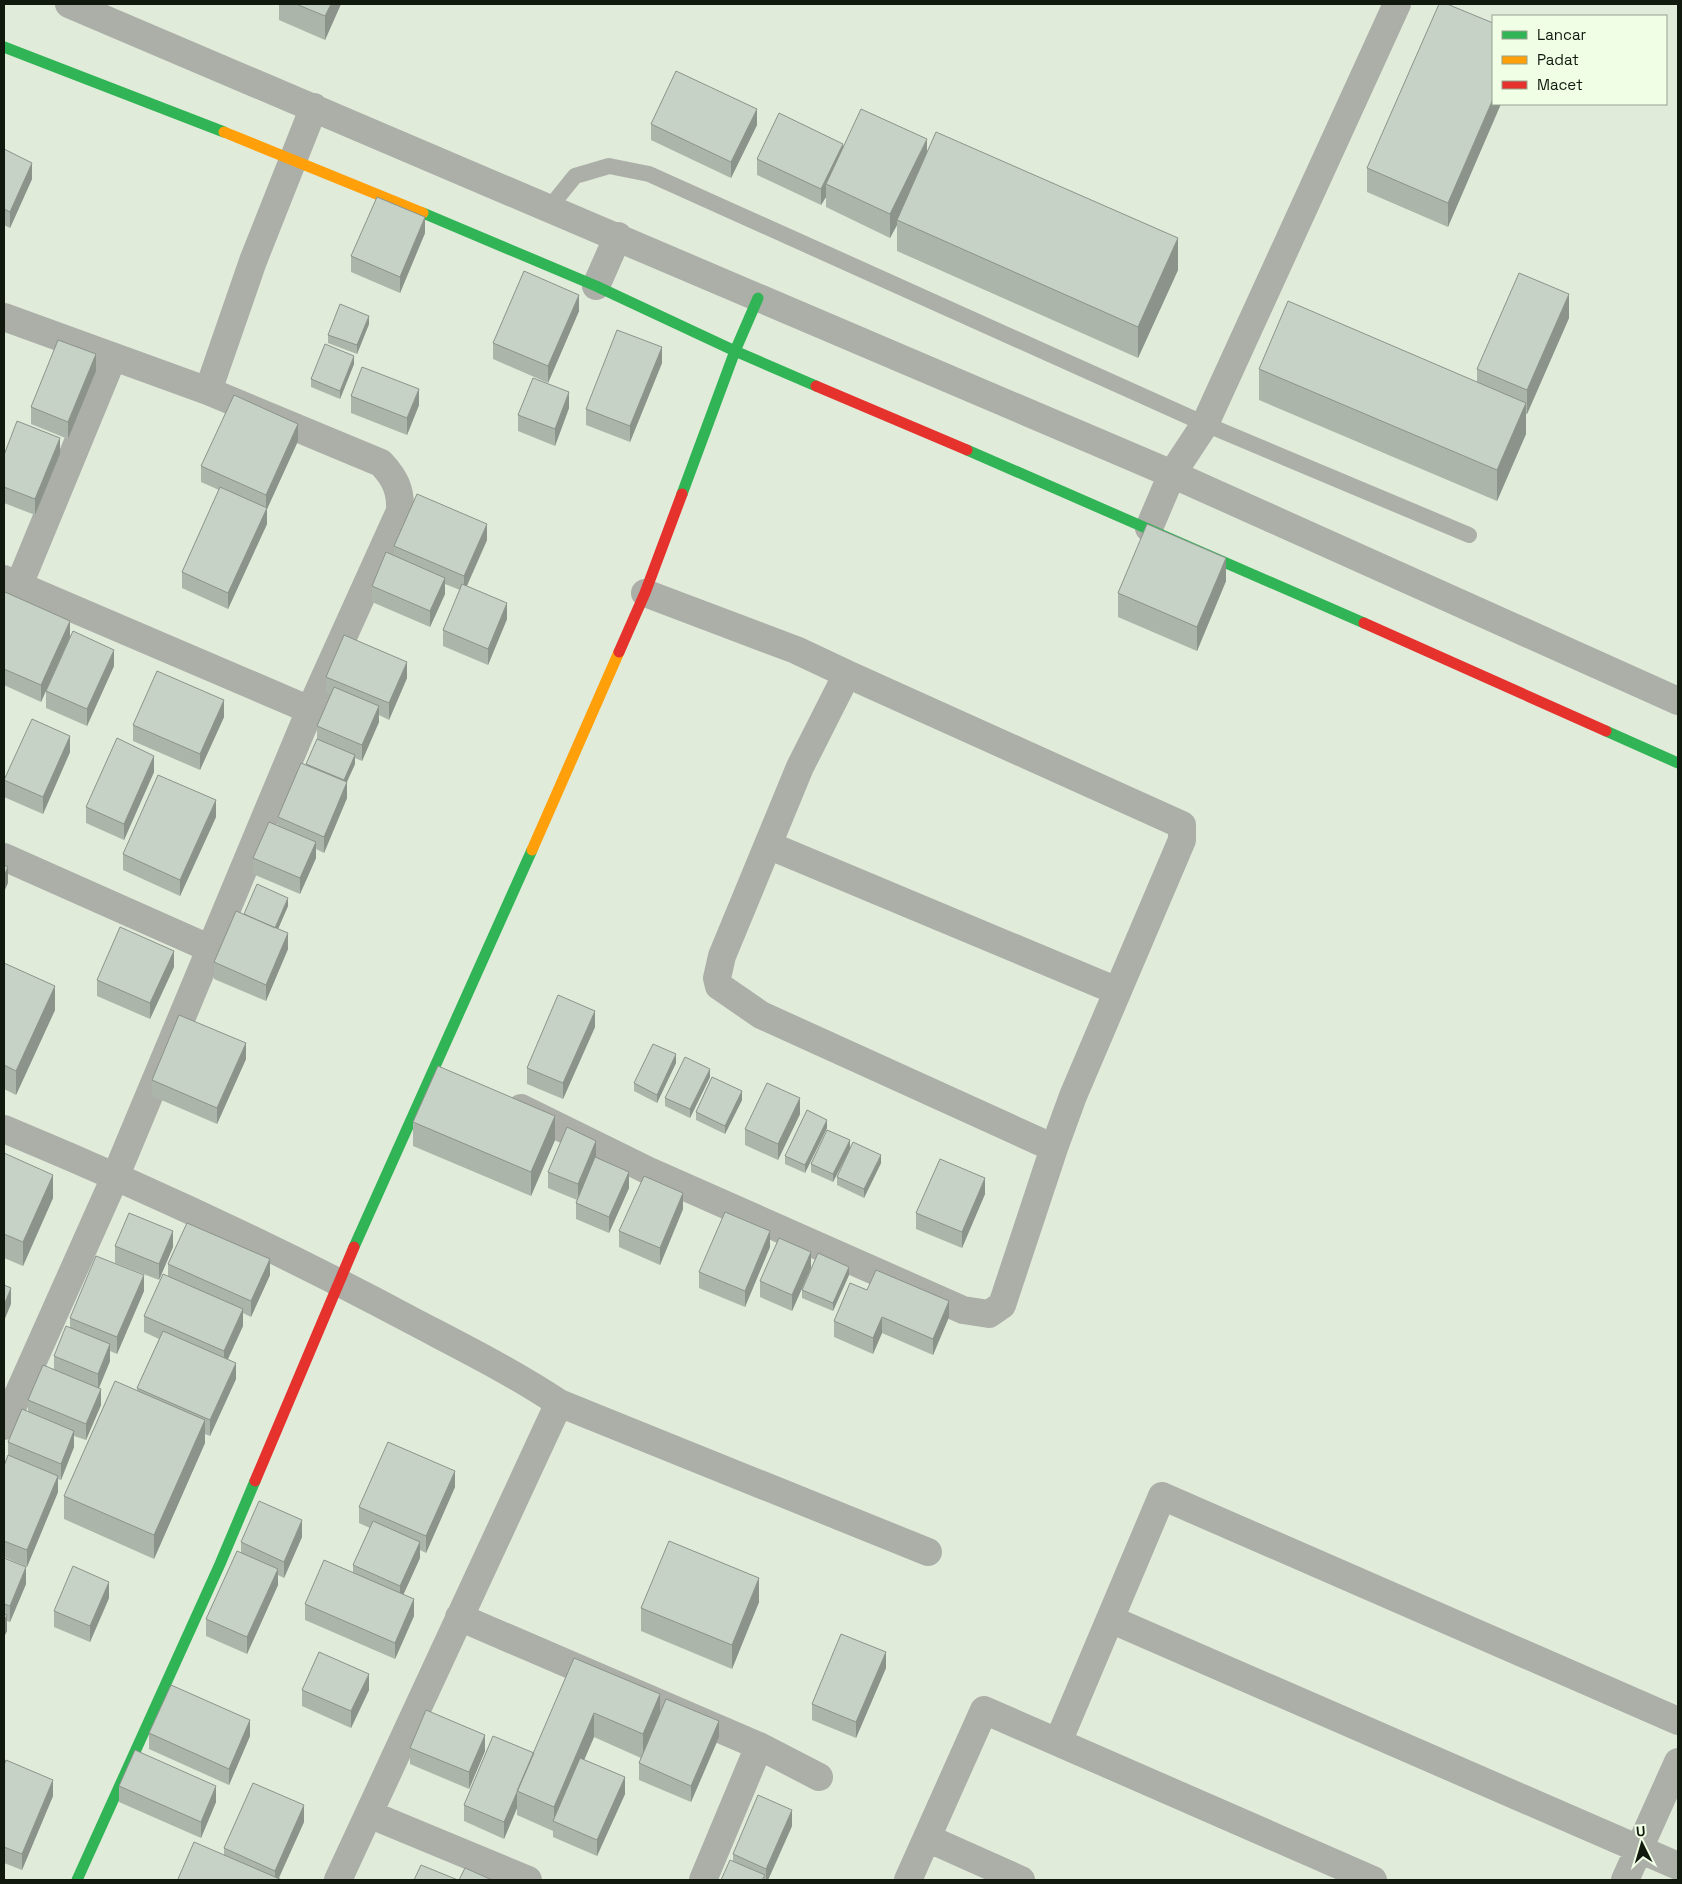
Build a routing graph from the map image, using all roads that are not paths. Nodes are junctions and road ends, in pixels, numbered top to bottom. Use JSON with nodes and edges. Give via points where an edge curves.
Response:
{"nodes":[{"id":1,"x":69,"y":4,"type":"edge"},
{"id":2,"x":1397,"y":4,"type":"edge"},
{"id":3,"x":4,"y":48,"type":"edge"},
{"id":4,"x":314,"y":107,"type":"junction"},
{"id":5,"x":292,"y":158,"type":"junction"},
{"id":6,"x":550,"y":207,"type":"junction"},
{"id":7,"x":618,"y":236,"type":"junction"},
{"id":8,"x":596,"y":286,"type":"junction"},
{"id":9,"x":758,"y":298,"type":"junction"},
{"id":10,"x":4,"y":317,"type":"edge"},
{"id":11,"x":735,"y":351,"type":"junction"},
{"id":12,"x":113,"y":357,"type":"junction"},
{"id":13,"x":208,"y":391,"type":"junction"},
{"id":14,"x":1204,"y":424,"type":"junction"},
{"id":15,"x":1172,"y":474,"type":"junction"},
{"id":16,"x":1149,"y":528,"type":"junction"},
{"id":17,"x":1469,"y":535,"type":"dead end"},
{"id":18,"x":12,"y":582,"type":"edge"},
{"id":19,"x":645,"y":593,"type":"junction"},
{"id":20,"x":847,"y":674,"type":"junction"},
{"id":21,"x":1678,"y":701,"type":"edge"},
{"id":22,"x":310,"y":710,"type":"junction"},
{"id":23,"x":1678,"y":763,"type":"edge"},
{"id":24,"x":768,"y":845,"type":"junction"},
{"id":25,"x":4,"y":857,"type":"edge"},
{"id":26,"x":211,"y":948,"type":"junction"},
{"id":27,"x":1117,"y":991,"type":"junction"},
{"id":28,"x":499,"y":1097,"type":"edge"},
{"id":29,"x":4,"y":1129,"type":"edge"},
{"id":30,"x":1054,"y":1148,"type":"junction"},
{"id":31,"x":116,"y":1175,"type":"junction"},
{"id":32,"x":339,"y":1282,"type":"junction"},
{"id":33,"x":559,"y":1403,"type":"junction"},
{"id":34,"x":4,"y":1426,"type":"edge"},
{"id":35,"x":928,"y":1552,"type":"dead end"},
{"id":36,"x":459,"y":1617,"type":"junction"},
{"id":37,"x":1110,"y":1619,"type":"junction"},
{"id":38,"x":1678,"y":1721,"type":"edge"},
{"id":39,"x":1058,"y":1742,"type":"junction"},
{"id":40,"x":759,"y":1746,"type":"junction"},
{"id":41,"x":1678,"y":1762,"type":"edge"},
{"id":42,"x":818,"y":1777,"type":"dead end"},
{"id":43,"x":369,"y":1814,"type":"junction"},
{"id":44,"x":927,"y":1838,"type":"junction"},
{"id":45,"x":1639,"y":1849,"type":"junction"},
{"id":46,"x":1678,"y":1866,"type":"edge"},
{"id":47,"x":1339,"y":1873,"type":"edge"},
{"id":48,"x":77,"y":1880,"type":"edge"},
{"id":49,"x":338,"y":1880,"type":"edge"},
{"id":50,"x":528,"y":1880,"type":"edge"},
{"id":51,"x":703,"y":1880,"type":"edge"},
{"id":52,"x":908,"y":1880,"type":"edge"},
{"id":53,"x":1022,"y":1880,"type":"edge"},
{"id":54,"x":1373,"y":1880,"type":"edge"},
{"id":55,"x":1625,"y":1880,"type":"edge"}],
"edges":[{"from":1,"to":4,"type":"street"},
{"from":2,"to":14,"type":"street"},
{"from":3,"to":5,"type":"street"},
{"from":4,"to":5,"type":"street"},
{"from":4,"to":6,"type":"street"},
{"from":5,"to":8,"type":"street"},
{"from":5,"to":13,"type":"street"},
{"from":6,"to":7,"type":"street"},
{"from":6,"to":14,"type":"lane","via":[[576,176],[609,166],[649,174]]},
{"from":7,"to":8,"type":"street"},
{"from":7,"to":9,"type":"street"},
{"from":8,"to":11,"type":"street"},
{"from":9,"to":11,"type":"street"},
{"from":9,"to":15,"type":"street"},
{"from":10,"to":12,"type":"street"},
{"from":11,"to":16,"type":"street"},
{"from":11,"to":19,"type":"street"},
{"from":12,"to":13,"type":"street"},
{"from":12,"to":18,"type":"street"},
{"from":13,"to":22,"type":"street","via":[[381,463],[397,483],[400,511]]},
{"from":14,"to":15,"type":"street"},
{"from":14,"to":17,"type":"lane"},
{"from":15,"to":16,"type":"street"},
{"from":15,"to":21,"type":"street"},
{"from":16,"to":23,"type":"street"},
{"from":18,"to":22,"type":"street"},
{"from":19,"to":20,"type":"street","via":[[796,650]]},
{"from":19,"to":32,"type":"street","via":[[446,1071]]},
{"from":20,"to":24,"type":"street","via":[[800,767]]},
{"from":20,"to":27,"type":"street","via":[[1182,825],[1182,840]]},
{"from":22,"to":26,"type":"street"},
{"from":24,"to":27,"type":"street"},
{"from":24,"to":30,"type":"street","via":[[722,956],[717,978],[719,986],[761,1016]]},
{"from":25,"to":26,"type":"street"},
{"from":26,"to":31,"type":"street"},
{"from":27,"to":30,"type":"street","via":[[1072,1096]]},
{"from":28,"to":30,"type":"street","via":[[667,1179],[963,1310],[989,1314],[1002,1305]]},
{"from":29,"to":31,"type":"street"},
{"from":31,"to":32,"type":"street","via":[[204,1214]]},
{"from":31,"to":34,"type":"street"},
{"from":32,"to":33,"type":"street","via":[[529,1383]]},
{"from":32,"to":48,"type":"street","via":[[220,1564]]},
{"from":33,"to":35,"type":"street"},
{"from":33,"to":36,"type":"street"},
{"from":36,"to":40,"type":"street"},
{"from":36,"to":43,"type":"street"},
{"from":37,"to":38,"type":"street","via":[[1162,1496]]},
{"from":37,"to":39,"type":"street"},
{"from":37,"to":45,"type":"street"},
{"from":39,"to":44,"type":"street","via":[[984,1710]]},
{"from":39,"to":47,"type":"street"},
{"from":40,"to":42,"type":"street"},
{"from":40,"to":51,"type":"street"},
{"from":41,"to":45,"type":"street"},
{"from":43,"to":49,"type":"street"},
{"from":43,"to":50,"type":"street"},
{"from":44,"to":52,"type":"street"},
{"from":44,"to":53,"type":"street"},
{"from":45,"to":46,"type":"street"},
{"from":45,"to":55,"type":"street"},
{"from":47,"to":54,"type":"street"}]}
